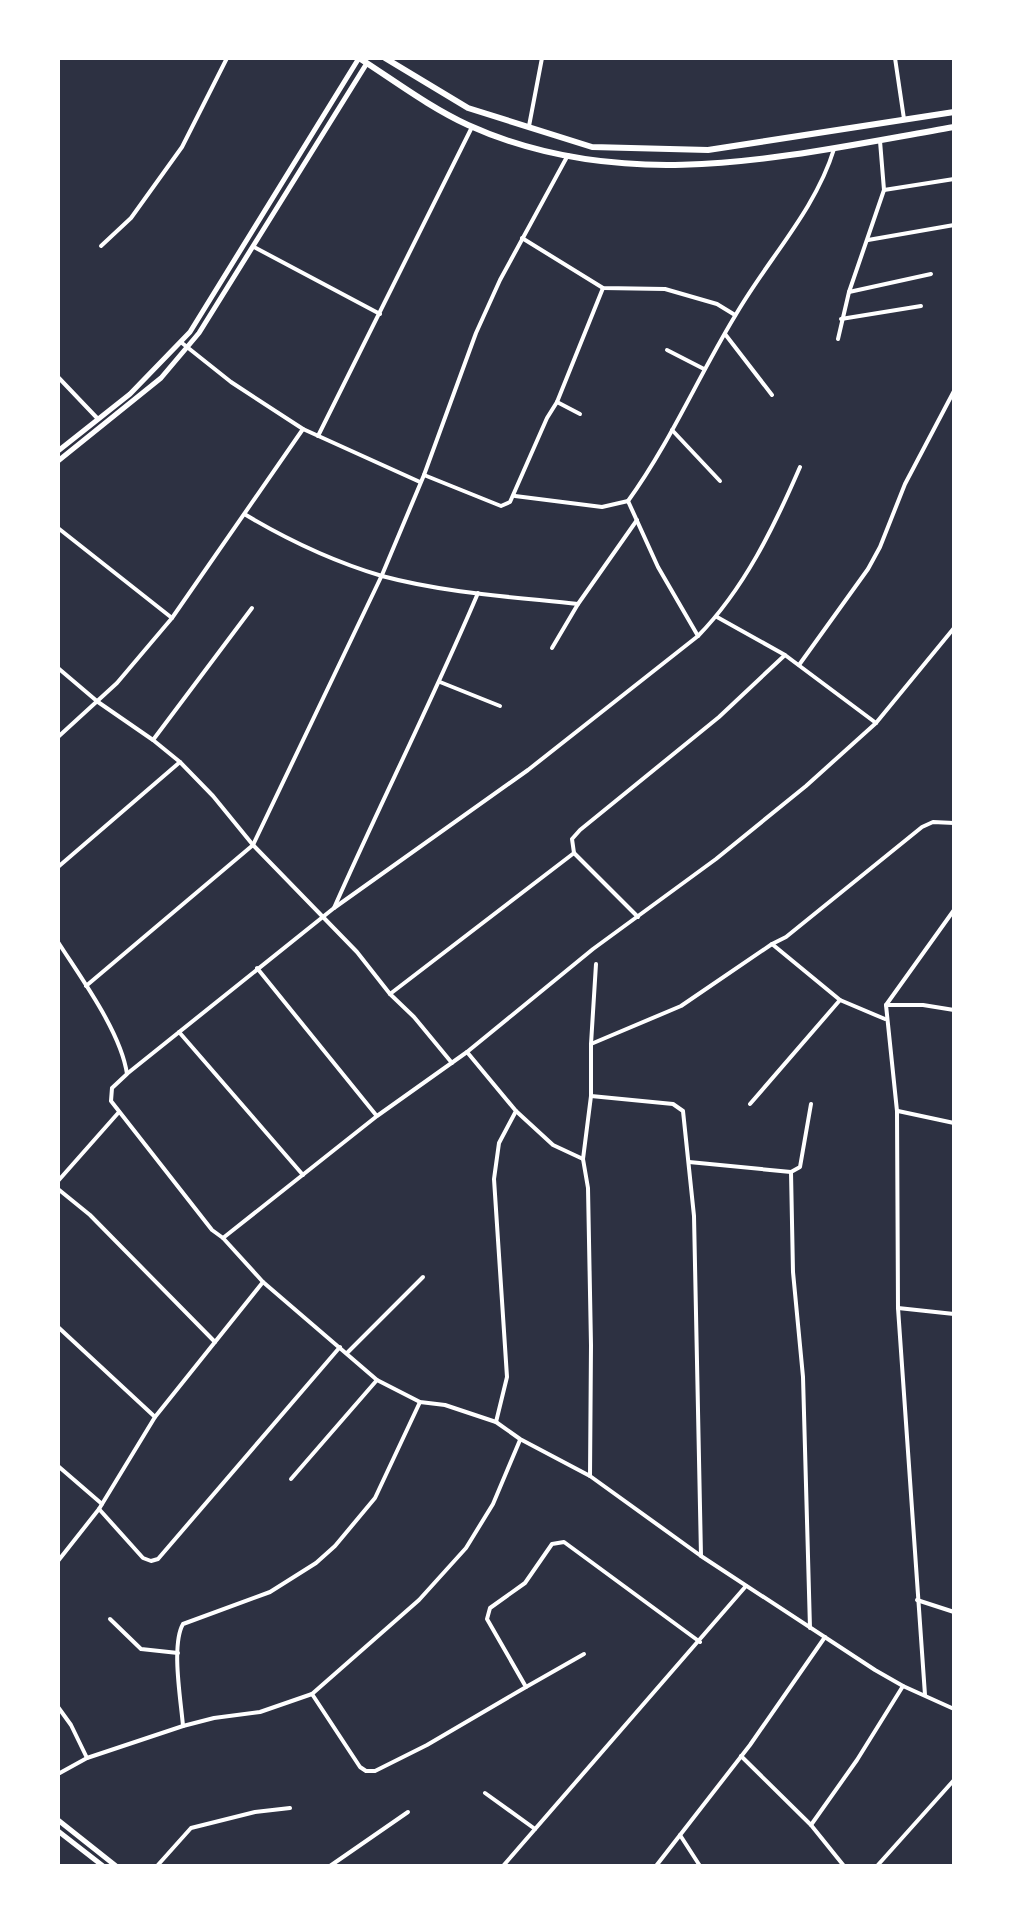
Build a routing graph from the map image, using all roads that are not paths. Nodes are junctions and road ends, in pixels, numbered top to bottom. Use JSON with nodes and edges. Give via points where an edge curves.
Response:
{"nodes":[{"id":1,"x":227,"y":58,"type":"edge"},
{"id":2,"x":359,"y":58,"type":"edge"},
{"id":3,"x":385,"y":58,"type":"edge"},
{"id":4,"x":542,"y":58,"type":"edge"},
{"id":5,"x":895,"y":58,"type":"edge"},
{"id":6,"x":367,"y":63,"type":"junction"},
{"id":7,"x":954,"y":112,"type":"edge"},
{"id":8,"x":904,"y":121,"type":"junction"},
{"id":9,"x":472,"y":126,"type":"junction"},
{"id":10,"x":954,"y":127,"type":"edge"},
{"id":11,"x":528,"y":129,"type":"junction"},
{"id":12,"x":880,"y":140,"type":"junction"},
{"id":13,"x":834,"y":149,"type":"junction"},
{"id":14,"x":568,"y":155,"type":"junction"},
{"id":15,"x":954,"y":179,"type":"edge"},
{"id":16,"x":884,"y":190,"type":"junction"},
{"id":17,"x":954,"y":225,"type":"edge"},
{"id":18,"x":522,"y":238,"type":"junction"},
{"id":19,"x":868,"y":240,"type":"junction"},
{"id":20,"x":252,"y":245,"type":"junction"},
{"id":21,"x":101,"y":246,"type":"dead end"},
{"id":22,"x":931,"y":274,"type":"dead end"},
{"id":23,"x":603,"y":288,"type":"junction"},
{"id":24,"x":849,"y":292,"type":"junction"},
{"id":25,"x":921,"y":306,"type":"dead end"},
{"id":26,"x":380,"y":314,"type":"junction"},
{"id":27,"x":735,"y":315,"type":"junction"},
{"id":28,"x":841,"y":319,"type":"junction"},
{"id":29,"x":725,"y":334,"type":"junction"},
{"id":30,"x":838,"y":339,"type":"dead end"},
{"id":31,"x":185,"y":345,"type":"junction"},
{"id":32,"x":667,"y":350,"type":"dead end"},
{"id":33,"x":705,"y":369,"type":"junction"},
{"id":34,"x":154,"y":371,"type":"junction"},
{"id":35,"x":58,"y":377,"type":"edge"},
{"id":36,"x":161,"y":378,"type":"junction"},
{"id":37,"x":954,"y":391,"type":"edge"},
{"id":38,"x":772,"y":395,"type":"dead end"},
{"id":39,"x":557,"y":402,"type":"junction"},
{"id":40,"x":580,"y":414,"type":"dead end"},
{"id":41,"x":98,"y":419,"type":"junction"},
{"id":42,"x":303,"y":429,"type":"junction"},
{"id":43,"x":672,"y":430,"type":"junction"},
{"id":44,"x":318,"y":436,"type":"junction"},
{"id":45,"x":58,"y":451,"type":"edge"},
{"id":46,"x":58,"y":461,"type":"edge"},
{"id":47,"x":800,"y":467,"type":"dead end"},
{"id":48,"x":424,"y":475,"type":"junction"},
{"id":49,"x":720,"y":481,"type":"dead end"},
{"id":50,"x":420,"y":482,"type":"junction"},
{"id":51,"x":515,"y":496,"type":"junction"},
{"id":52,"x":628,"y":501,"type":"junction"},
{"id":53,"x":246,"y":515,"type":"junction"},
{"id":54,"x":638,"y":519,"type":"junction"},
{"id":55,"x":58,"y":528,"type":"edge"},
{"id":56,"x":382,"y":575,"type":"junction"},
{"id":57,"x":478,"y":593,"type":"junction"},
{"id":58,"x":578,"y":604,"type":"junction"},
{"id":59,"x":252,"y":608,"type":"dead end"},
{"id":60,"x":717,"y":617,"type":"junction"},
{"id":61,"x":172,"y":618,"type":"junction"},
{"id":62,"x":954,"y":628,"type":"edge"},
{"id":63,"x":698,"y":636,"type":"junction"},
{"id":64,"x":552,"y":648,"type":"dead end"},
{"id":65,"x":785,"y":655,"type":"junction"},
{"id":66,"x":799,"y":665,"type":"junction"},
{"id":67,"x":58,"y":668,"type":"edge"},
{"id":68,"x":440,"y":682,"type":"junction"},
{"id":69,"x":98,"y":702,"type":"junction"},
{"id":70,"x":500,"y":706,"type":"dead end"},
{"id":71,"x":876,"y":723,"type":"junction"},
{"id":72,"x":58,"y":737,"type":"edge"},
{"id":73,"x":153,"y":740,"type":"junction"},
{"id":74,"x":180,"y":762,"type":"junction"},
{"id":75,"x":954,"y":823,"type":"edge"},
{"id":76,"x":253,"y":845,"type":"junction"},
{"id":77,"x":574,"y":853,"type":"junction"},
{"id":78,"x":58,"y":867,"type":"edge"},
{"id":79,"x":334,"y":908,"type":"junction"},
{"id":80,"x":954,"y":910,"type":"edge"},
{"id":81,"x":638,"y":917,"type":"junction"},
{"id":82,"x":323,"y":918,"type":"junction"},
{"id":83,"x":58,"y":942,"type":"edge"},
{"id":84,"x":772,"y":944,"type":"junction"},
{"id":85,"x":596,"y":964,"type":"dead end"},
{"id":86,"x":257,"y":968,"type":"junction"},
{"id":87,"x":86,"y":986,"type":"junction"},
{"id":88,"x":390,"y":994,"type":"junction"},
{"id":89,"x":840,"y":1000,"type":"junction"},
{"id":90,"x":886,"y":1005,"type":"junction"},
{"id":91,"x":954,"y":1010,"type":"edge"},
{"id":92,"x":886,"y":1019,"type":"junction"},
{"id":93,"x":179,"y":1032,"type":"junction"},
{"id":94,"x":591,"y":1044,"type":"junction"},
{"id":95,"x":467,"y":1052,"type":"junction"},
{"id":96,"x":452,"y":1063,"type":"junction"},
{"id":97,"x":127,"y":1074,"type":"junction"},
{"id":98,"x":591,"y":1096,"type":"junction"},
{"id":99,"x":750,"y":1104,"type":"dead end"},
{"id":100,"x":811,"y":1104,"type":"dead end"},
{"id":101,"x":516,"y":1111,"type":"junction"},
{"id":102,"x":897,"y":1111,"type":"junction"},
{"id":103,"x":119,"y":1112,"type":"junction"},
{"id":104,"x":377,"y":1116,"type":"junction"},
{"id":105,"x":954,"y":1123,"type":"edge"},
{"id":106,"x":583,"y":1159,"type":"junction"},
{"id":107,"x":689,"y":1162,"type":"junction"},
{"id":108,"x":791,"y":1172,"type":"junction"},
{"id":109,"x":303,"y":1175,"type":"junction"},
{"id":110,"x":58,"y":1181,"type":"edge"},
{"id":111,"x":58,"y":1189,"type":"edge"},
{"id":112,"x":223,"y":1238,"type":"junction"},
{"id":113,"x":423,"y":1277,"type":"dead end"},
{"id":114,"x":263,"y":1282,"type":"junction"},
{"id":115,"x":898,"y":1308,"type":"junction"},
{"id":116,"x":954,"y":1314,"type":"edge"},
{"id":117,"x":58,"y":1327,"type":"edge"},
{"id":118,"x":215,"y":1342,"type":"junction"},
{"id":119,"x":340,"y":1347,"type":"junction"},
{"id":120,"x":347,"y":1353,"type":"junction"},
{"id":121,"x":377,"y":1380,"type":"junction"},
{"id":122,"x":420,"y":1402,"type":"junction"},
{"id":123,"x":155,"y":1417,"type":"junction"},
{"id":124,"x":496,"y":1422,"type":"junction"},
{"id":125,"x":520,"y":1439,"type":"junction"},
{"id":126,"x":58,"y":1466,"type":"edge"},
{"id":127,"x":590,"y":1476,"type":"junction"},
{"id":128,"x":291,"y":1479,"type":"dead end"},
{"id":129,"x":101,"y":1506,"type":"junction"},
{"id":130,"x":701,"y":1556,"type":"junction"},
{"id":131,"x":58,"y":1561,"type":"edge"},
{"id":132,"x":746,"y":1586,"type":"junction"},
{"id":133,"x":917,"y":1600,"type":"junction"},
{"id":134,"x":954,"y":1612,"type":"edge"},
{"id":135,"x":110,"y":1619,"type":"dead end"},
{"id":136,"x":810,"y":1628,"type":"junction"},
{"id":137,"x":825,"y":1637,"type":"junction"},
{"id":138,"x":700,"y":1642,"type":"junction"},
{"id":139,"x":178,"y":1653,"type":"junction"},
{"id":140,"x":584,"y":1654,"type":"dead end"},
{"id":141,"x":903,"y":1686,"type":"junction"},
{"id":142,"x":526,"y":1687,"type":"junction"},
{"id":143,"x":312,"y":1694,"type":"junction"},
{"id":144,"x":925,"y":1695,"type":"junction"},
{"id":145,"x":58,"y":1707,"type":"edge"},
{"id":146,"x":954,"y":1709,"type":"edge"},
{"id":147,"x":183,"y":1726,"type":"junction"},
{"id":148,"x":741,"y":1756,"type":"junction"},
{"id":149,"x":87,"y":1758,"type":"junction"},
{"id":150,"x":58,"y":1774,"type":"edge"},
{"id":151,"x":954,"y":1780,"type":"edge"},
{"id":152,"x":485,"y":1793,"type":"dead end"},
{"id":153,"x":290,"y":1808,"type":"dead end"},
{"id":154,"x":408,"y":1812,"type":"dead end"},
{"id":155,"x":58,"y":1820,"type":"edge"},
{"id":156,"x":811,"y":1825,"type":"junction"},
{"id":157,"x":535,"y":1829,"type":"junction"},
{"id":158,"x":58,"y":1831,"type":"edge"},
{"id":159,"x":680,"y":1835,"type":"junction"},
{"id":160,"x":103,"y":1866,"type":"edge"},
{"id":161,"x":116,"y":1866,"type":"edge"},
{"id":162,"x":157,"y":1866,"type":"edge"},
{"id":163,"x":330,"y":1866,"type":"edge"},
{"id":164,"x":503,"y":1866,"type":"edge"},
{"id":165,"x":656,"y":1866,"type":"edge"},
{"id":166,"x":700,"y":1866,"type":"edge"},
{"id":167,"x":844,"y":1866,"type":"edge"},
{"id":168,"x":877,"y":1866,"type":"edge"}],
"edges":[{"from":1,"to":21,"type":"street","via":[[182,147],[131,218]]},
{"from":2,"to":6,"type":"highway"},
{"from":2,"to":31,"type":"main road"},
{"from":3,"to":11,"type":"highway","via":[[468,108]]},
{"from":4,"to":11,"type":"street"},
{"from":5,"to":8,"type":"street"},
{"from":6,"to":9,"type":"highway","via":[[430,106]]},
{"from":6,"to":20,"type":"main road"},
{"from":7,"to":8,"type":"highway"},
{"from":8,"to":11,"type":"highway","via":[[708,150],[592,147]]},
{"from":9,"to":14,"type":"highway"},
{"from":9,"to":26,"type":"street"},
{"from":10,"to":12,"type":"highway"},
{"from":12,"to":13,"type":"highway"},
{"from":12,"to":16,"type":"street"},
{"from":13,"to":14,"type":"highway","via":[[684,166]]},
{"from":13,"to":27,"type":"street","via":[[824,178]]},
{"from":14,"to":18,"type":"street"},
{"from":15,"to":16,"type":"street"},
{"from":16,"to":19,"type":"street"},
{"from":17,"to":19,"type":"street"},
{"from":18,"to":23,"type":"street"},
{"from":18,"to":48,"type":"street","via":[[476,333]]},
{"from":19,"to":24,"type":"street"},
{"from":20,"to":26,"type":"street"},
{"from":20,"to":31,"type":"main road","via":[[208,319]]},
{"from":22,"to":24,"type":"street"},
{"from":23,"to":27,"type":"street","via":[[665,289],[717,304]]},
{"from":23,"to":39,"type":"street"},
{"from":24,"to":28,"type":"street"},
{"from":25,"to":28,"type":"street"},
{"from":26,"to":44,"type":"street"},
{"from":27,"to":29,"type":"street"},
{"from":28,"to":30,"type":"street"},
{"from":29,"to":33,"type":"street"},
{"from":29,"to":38,"type":"street"},
{"from":31,"to":34,"type":"main road"},
{"from":31,"to":36,"type":"main road"},
{"from":31,"to":42,"type":"street"},
{"from":32,"to":33,"type":"street"},
{"from":33,"to":43,"type":"street"},
{"from":34,"to":36,"type":"main road"},
{"from":34,"to":41,"type":"main road"},
{"from":35,"to":41,"type":"street"},
{"from":36,"to":46,"type":"main road"},
{"from":37,"to":66,"type":"street","via":[[868,569]]},
{"from":39,"to":40,"type":"street"},
{"from":39,"to":51,"type":"street"},
{"from":41,"to":45,"type":"main road"},
{"from":42,"to":44,"type":"street"},
{"from":42,"to":53,"type":"street"},
{"from":43,"to":49,"type":"street"},
{"from":43,"to":52,"type":"street"},
{"from":44,"to":50,"type":"street"},
{"from":47,"to":60,"type":"street","via":[[775,526]]},
{"from":48,"to":50,"type":"street"},
{"from":48,"to":51,"type":"street","via":[[501,506]]},
{"from":50,"to":56,"type":"street"},
{"from":51,"to":52,"type":"street","via":[[602,507]]},
{"from":52,"to":54,"type":"street"},
{"from":53,"to":56,"type":"street","via":[[287,539]]},
{"from":53,"to":61,"type":"street"},
{"from":54,"to":58,"type":"street"},
{"from":54,"to":63,"type":"street","via":[[658,567]]},
{"from":55,"to":61,"type":"street"},
{"from":56,"to":57,"type":"street"},
{"from":56,"to":76,"type":"street"},
{"from":57,"to":58,"type":"street"},
{"from":57,"to":68,"type":"street"},
{"from":58,"to":64,"type":"street"},
{"from":59,"to":73,"type":"street"},
{"from":60,"to":63,"type":"street"},
{"from":60,"to":65,"type":"street"},
{"from":61,"to":69,"type":"street"},
{"from":62,"to":71,"type":"street"},
{"from":63,"to":79,"type":"street","via":[[528,770]]},
{"from":65,"to":66,"type":"street"},
{"from":65,"to":77,"type":"street","via":[[719,717],[580,830],[572,839]]},
{"from":66,"to":71,"type":"street"},
{"from":67,"to":69,"type":"street"},
{"from":68,"to":70,"type":"street"},
{"from":68,"to":79,"type":"street"},
{"from":69,"to":72,"type":"street"},
{"from":69,"to":73,"type":"street"},
{"from":71,"to":81,"type":"street","via":[[795,795]]},
{"from":73,"to":74,"type":"street"},
{"from":74,"to":76,"type":"street"},
{"from":74,"to":78,"type":"street"},
{"from":75,"to":84,"type":"street","via":[[922,827]]},
{"from":76,"to":82,"type":"street"},
{"from":76,"to":87,"type":"street"},
{"from":77,"to":81,"type":"street"},
{"from":77,"to":88,"type":"street"},
{"from":79,"to":82,"type":"street"},
{"from":80,"to":90,"type":"street"},
{"from":81,"to":95,"type":"street"},
{"from":82,"to":86,"type":"street"},
{"from":82,"to":88,"type":"street"},
{"from":83,"to":87,"type":"street"},
{"from":84,"to":89,"type":"street"},
{"from":84,"to":94,"type":"street","via":[[681,1006]]},
{"from":85,"to":94,"type":"street"},
{"from":86,"to":93,"type":"street"},
{"from":86,"to":104,"type":"street"},
{"from":87,"to":97,"type":"street","via":[[120,1046]]},
{"from":88,"to":96,"type":"street"},
{"from":89,"to":92,"type":"street"},
{"from":89,"to":99,"type":"street"},
{"from":90,"to":91,"type":"street"},
{"from":90,"to":92,"type":"street"},
{"from":92,"to":102,"type":"street"},
{"from":93,"to":97,"type":"street"},
{"from":93,"to":109,"type":"street"},
{"from":94,"to":98,"type":"street"},
{"from":95,"to":96,"type":"street"},
{"from":95,"to":101,"type":"street"},
{"from":96,"to":104,"type":"street"},
{"from":97,"to":103,"type":"street","via":[[109,1095]]},
{"from":98,"to":106,"type":"street"},
{"from":98,"to":107,"type":"street","via":[[673,1104],[683,1111]]},
{"from":100,"to":108,"type":"street","via":[[800,1167]]},
{"from":101,"to":106,"type":"street","via":[[553,1145]]},
{"from":101,"to":124,"type":"street","via":[[499,1143],[494,1179],[507,1377]]},
{"from":102,"to":105,"type":"street"},
{"from":102,"to":115,"type":"street"},
{"from":103,"to":110,"type":"street"},
{"from":103,"to":112,"type":"street"},
{"from":104,"to":109,"type":"street"},
{"from":106,"to":127,"type":"street","via":[[589,1219]]},
{"from":107,"to":108,"type":"street"},
{"from":107,"to":130,"type":"street"},
{"from":108,"to":136,"type":"street"},
{"from":109,"to":112,"type":"street"},
{"from":111,"to":118,"type":"street"},
{"from":112,"to":114,"type":"street"},
{"from":113,"to":120,"type":"street"},
{"from":114,"to":118,"type":"street"},
{"from":114,"to":119,"type":"street"},
{"from":115,"to":116,"type":"street"},
{"from":115,"to":133,"type":"street"},
{"from":117,"to":123,"type":"street"},
{"from":118,"to":123,"type":"street"},
{"from":119,"to":120,"type":"street"},
{"from":119,"to":129,"type":"street","via":[[158,1559],[143,1558]]},
{"from":120,"to":121,"type":"street"},
{"from":121,"to":122,"type":"street"},
{"from":121,"to":128,"type":"street"},
{"from":122,"to":124,"type":"street"},
{"from":122,"to":139,"type":"street","via":[[380,1489],[335,1546],[270,1592],[183,1624]]},
{"from":123,"to":129,"type":"street"},
{"from":124,"to":125,"type":"street"},
{"from":125,"to":127,"type":"street"},
{"from":125,"to":143,"type":"street","via":[[493,1504],[466,1548],[419,1600]]},
{"from":126,"to":129,"type":"street"},
{"from":127,"to":130,"type":"street"},
{"from":129,"to":131,"type":"street"},
{"from":130,"to":132,"type":"street"},
{"from":132,"to":136,"type":"street"},
{"from":132,"to":138,"type":"street"},
{"from":133,"to":134,"type":"street"},
{"from":133,"to":144,"type":"street"},
{"from":135,"to":139,"type":"street","via":[[141,1649]]},
{"from":136,"to":137,"type":"street"},
{"from":137,"to":141,"type":"street"},
{"from":137,"to":148,"type":"street"},
{"from":138,"to":142,"type":"street","via":[[557,1541],[525,1583],[487,1613]]},
{"from":138,"to":157,"type":"street"},
{"from":139,"to":147,"type":"street"},
{"from":140,"to":142,"type":"street"},
{"from":141,"to":144,"type":"street"},
{"from":141,"to":156,"type":"street"},
{"from":142,"to":143,"type":"street","via":[[375,1771],[360,1767]]},
{"from":143,"to":147,"type":"street","via":[[260,1712]]},
{"from":144,"to":146,"type":"street"},
{"from":145,"to":149,"type":"street"},
{"from":147,"to":149,"type":"street"},
{"from":148,"to":156,"type":"street"},
{"from":148,"to":159,"type":"street"},
{"from":149,"to":150,"type":"street"},
{"from":151,"to":168,"type":"street"},
{"from":152,"to":157,"type":"street"},
{"from":153,"to":162,"type":"street","via":[[191,1828]]},
{"from":154,"to":163,"type":"street"},
{"from":155,"to":161,"type":"main road"},
{"from":156,"to":167,"type":"street"},
{"from":157,"to":164,"type":"street"},
{"from":158,"to":160,"type":"main road"},
{"from":159,"to":165,"type":"street"},
{"from":159,"to":166,"type":"street"}]}
